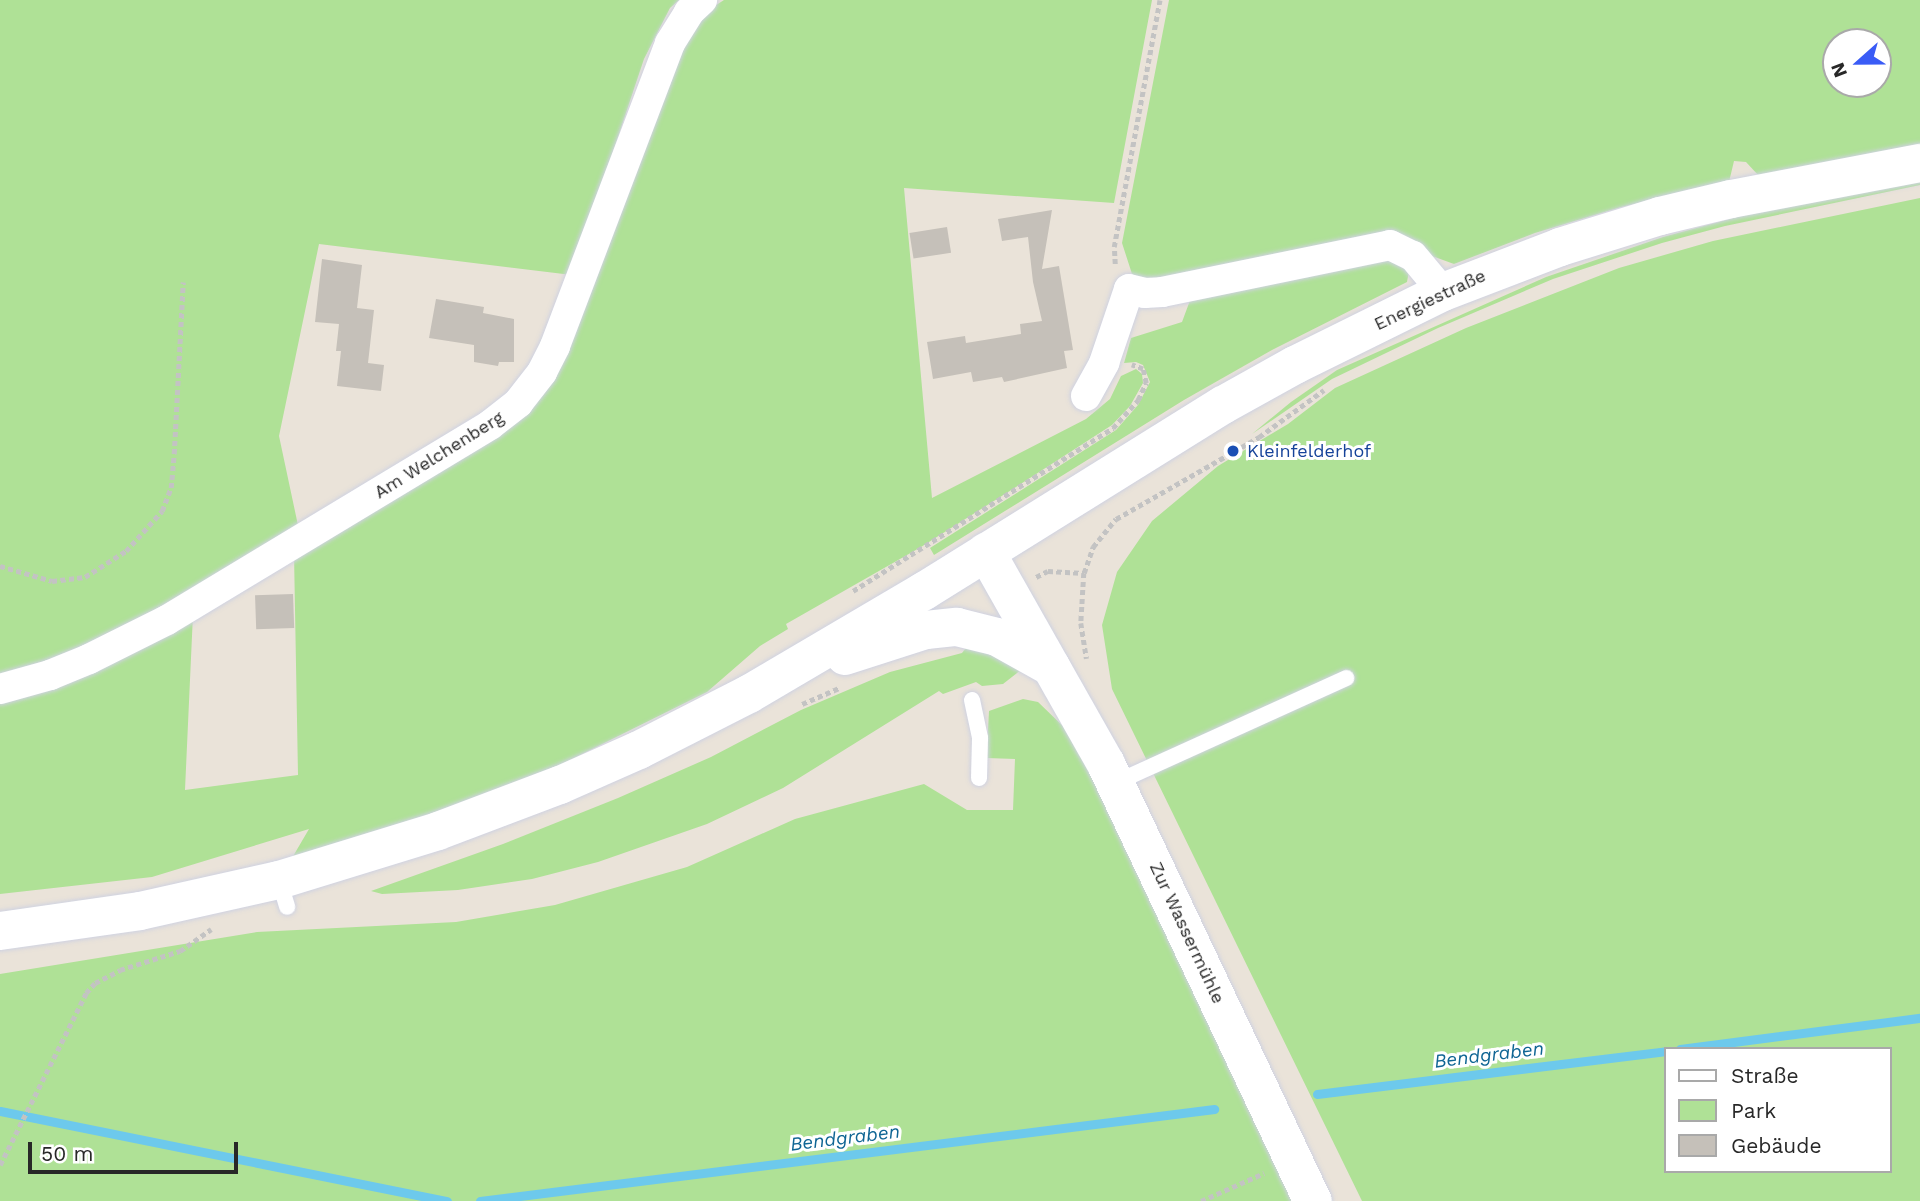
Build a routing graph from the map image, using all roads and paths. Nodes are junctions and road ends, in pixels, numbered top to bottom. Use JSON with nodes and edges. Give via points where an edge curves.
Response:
{"nodes":[{"id":1,"x":702,"y":0,"type":"edge"},
{"id":2,"x":1160,"y":0,"type":"edge"},
{"id":3,"x":1920,"y":163,"type":"edge"},
{"id":4,"x":183,"y":282,"type":"dead end"},
{"id":5,"x":1129,"y":289,"type":"junction"},
{"id":6,"x":1443,"y":292,"type":"junction"},
{"id":7,"x":1104,"y":363,"type":"junction"},
{"id":8,"x":1086,"y":396,"type":"dead end"},
{"id":9,"x":986,"y":552,"type":"junction"},
{"id":10,"x":0,"y":566,"type":"edge"},
{"id":11,"x":843,"y":597,"type":"dead end"},
{"id":12,"x":1052,"y":668,"type":"junction"},
{"id":13,"x":1346,"y":678,"type":"dead end"},
{"id":14,"x":0,"y":689,"type":"edge"},
{"id":15,"x":748,"y":694,"type":"junction"},
{"id":16,"x":972,"y":700,"type":"dead end"},
{"id":17,"x":979,"y":778,"type":"dead end"},
{"id":18,"x":1115,"y":783,"type":"junction"},
{"id":19,"x":230,"y":892,"type":"junction"},
{"id":20,"x":11,"y":928,"type":"edge"},
{"id":21,"x":1294,"y":1160,"type":"junction"},
{"id":22,"x":0,"y":1165,"type":"edge"},
{"id":23,"x":1201,"y":1201,"type":"edge"},
{"id":24,"x":1312,"y":1201,"type":"edge"}],
"edges":[{"from":1,"to":14,"type":"street","name":"Am Welchenberg","via":[[670,43],[555,346],[518,403],[490,425],[167,620],[89,659]]},
{"from":2,"to":5,"type":"path","via":[[1114,247],[1116,271]]},
{"from":3,"to":6,"type":"main road","name":"Energiestraße","via":[[1660,216],[1560,247]]},
{"from":4,"to":10,"type":"path","via":[[174,454],[163,511],[126,551],[85,577],[52,581]]},
{"from":5,"to":6,"type":"street","via":[[1162,292],[1391,245],[1413,256]]},
{"from":5,"to":7,"type":"street"},
{"from":6,"to":9,"type":"main road","name":"Energiestraße","via":[[1246,391]]},
{"from":7,"to":8,"type":"street"},
{"from":7,"to":11,"type":"path","via":[[1140,366],[1146,375],[1142,394],[1113,428]]},
{"from":9,"to":12,"type":"main road","name":"Zur Wassermühle"},
{"from":9,"to":15,"type":"main road","name":"Energiestraße"},
{"from":12,"to":15,"type":"main road","via":[[997,637],[947,627],[890,641]]},
{"from":12,"to":18,"type":"main road","name":"Zur Wassermühle"},
{"from":13,"to":18,"type":"lane"},
{"from":15,"to":19,"type":"main road","via":[[613,762],[283,893]]},
{"from":16,"to":17,"type":"lane","via":[[981,738]]},
{"from":18,"to":21,"type":"main road","name":"Zur Wassermühle"},
{"from":19,"to":20,"type":"main road","via":[[140,911]]},
{"from":19,"to":22,"type":"path","via":[[217,923],[191,945],[120,970],[86,993]]},
{"from":21,"to":23,"type":"path"},
{"from":21,"to":24,"type":"main road","name":"Zur Wassermühle"}]}
